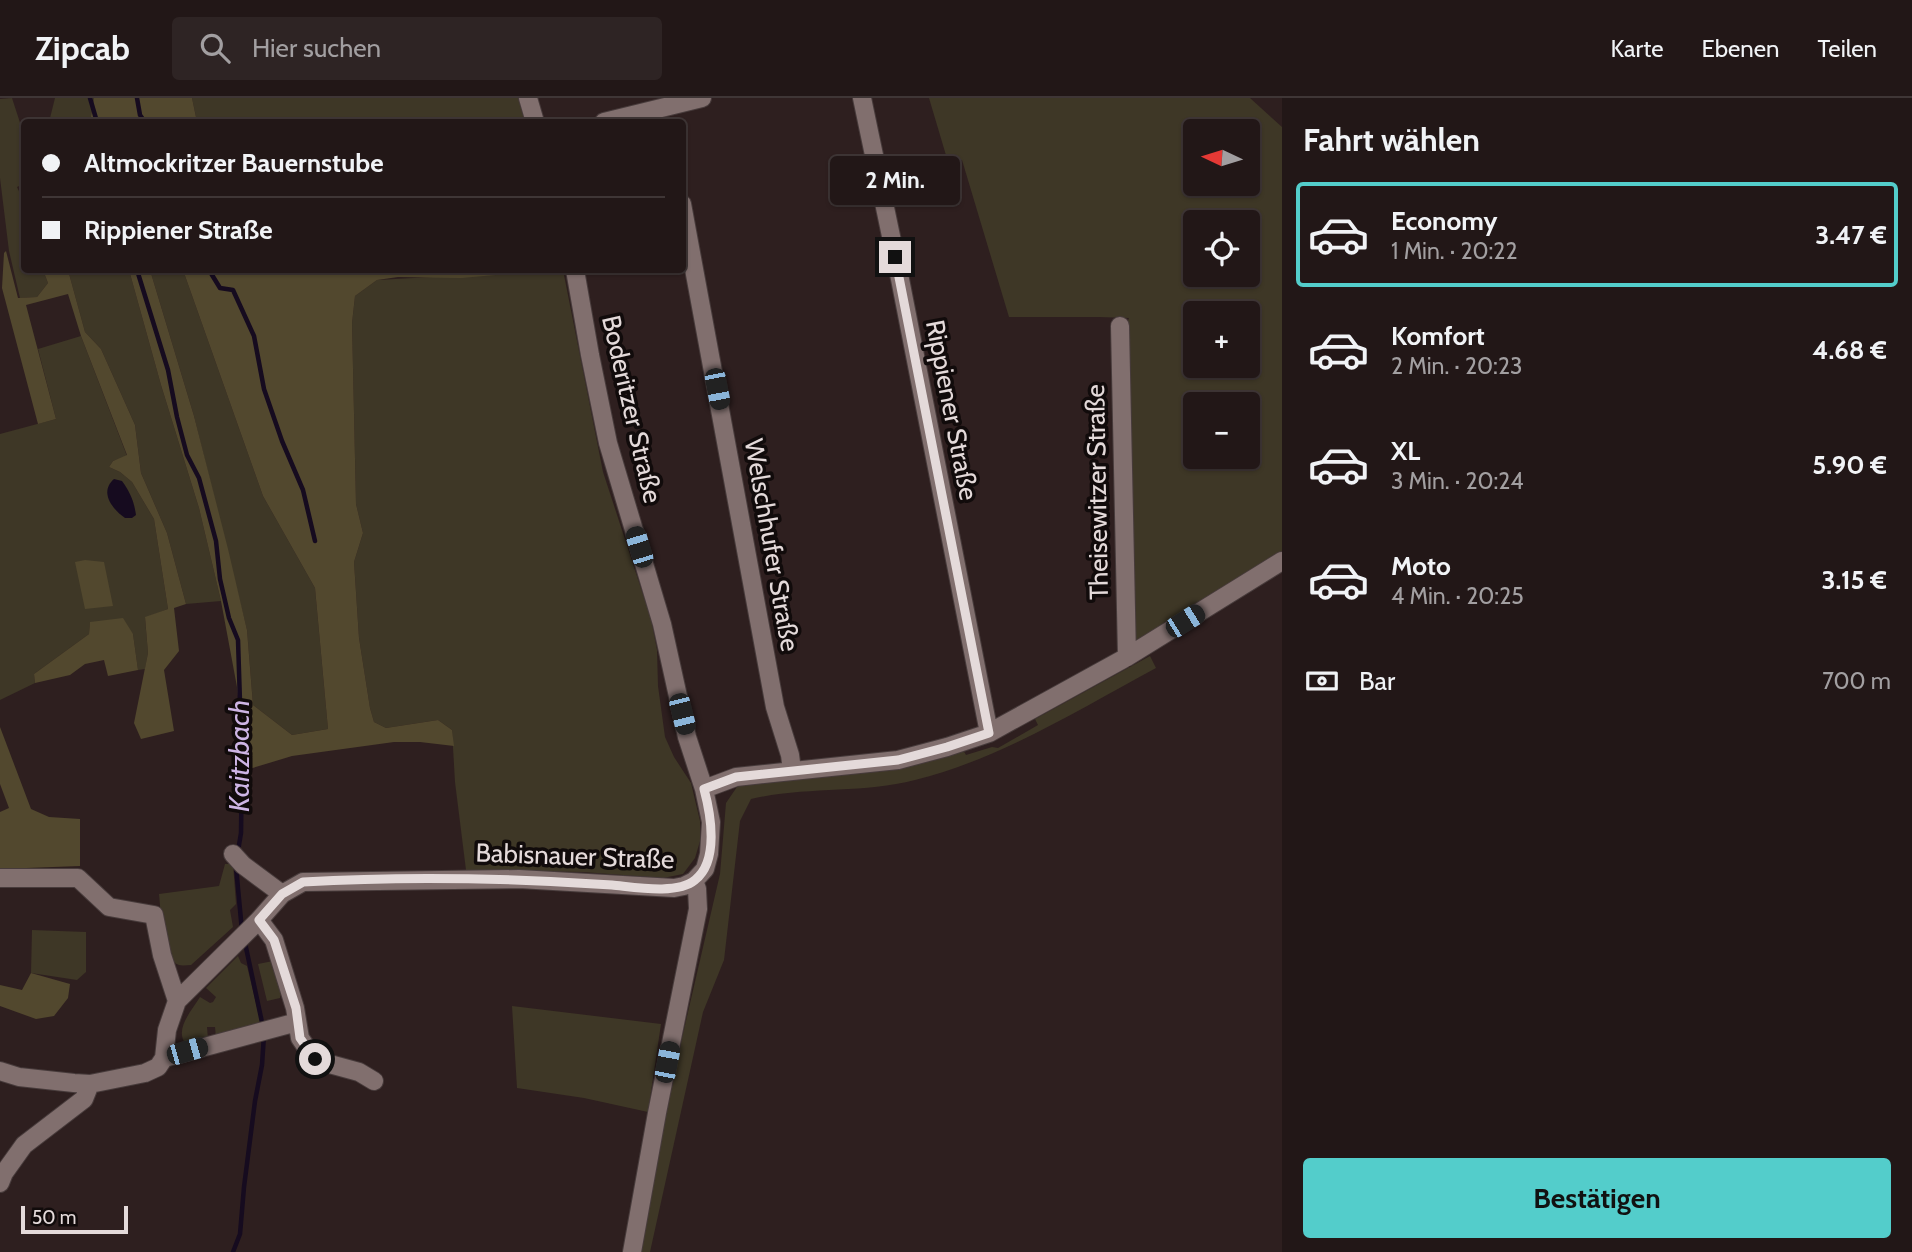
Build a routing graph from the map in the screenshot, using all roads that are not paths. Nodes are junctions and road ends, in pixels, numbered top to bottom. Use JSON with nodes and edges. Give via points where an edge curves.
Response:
{"nodes":[{"id":1,"x":528,"y":98,"type":"edge"},
{"id":2,"x":702,"y":98,"type":"edge"},
{"id":3,"x":862,"y":98,"type":"edge"},
{"id":4,"x":534,"y":119,"type":"edge"},
{"id":5,"x":616,"y":119,"type":"edge"},
{"id":6,"x":686,"y":226,"type":"edge"},
{"id":7,"x":576,"y":273,"type":"edge"},
{"id":8,"x":1120,"y":327,"type":"dead end"},
{"id":9,"x":1282,"y":561,"type":"edge"},
{"id":10,"x":1128,"y":657,"type":"junction"},
{"id":11,"x":989,"y":733,"type":"junction"},
{"id":12,"x":792,"y":770,"type":"junction"},
{"id":13,"x":704,"y":789,"type":"junction"},
{"id":14,"x":237,"y":858,"type":"dead end"},
{"id":15,"x":0,"y":878,"type":"edge"},
{"id":16,"x":694,"y":881,"type":"junction"},
{"id":17,"x":282,"y":894,"type":"junction"},
{"id":18,"x":254,"y":925,"type":"junction"},
{"id":19,"x":177,"y":1001,"type":"junction"},
{"id":20,"x":297,"y":1022,"type":"junction"},
{"id":21,"x":164,"y":1058,"type":"junction"},
{"id":22,"x":0,"y":1071,"type":"edge"},
{"id":23,"x":374,"y":1082,"type":"dead end"},
{"id":24,"x":90,"y":1084,"type":"junction"},
{"id":25,"x":0,"y":1183,"type":"edge"},
{"id":26,"x":632,"y":1252,"type":"edge"}],
"edges":[{"from":1,"to":4,"type":"street"},
{"from":2,"to":5,"type":"street"},
{"from":3,"to":11,"type":"street","name":"Rippiener Straße"},
{"from":6,"to":12,"type":"street","name":"Welschhufer Straße","via":[[775,707]]},
{"from":7,"to":13,"type":"street","name":"Boderitzer Straße","via":[[608,443],[662,624],[687,737]]},
{"from":8,"to":10,"type":"street","name":"Theisewitzer Straße"},
{"from":9,"to":10,"type":"street"},
{"from":10,"to":11,"type":"street"},
{"from":11,"to":12,"type":"street","via":[[898,760]]},
{"from":12,"to":13,"type":"street","via":[[736,777]]},
{"from":13,"to":16,"type":"street","name":"Boderitzer Straße","via":[[711,822],[709,854],[705,869]]},
{"from":14,"to":17,"type":"street"},
{"from":15,"to":19,"type":"street","via":[[78,878],[109,907],[154,915]]},
{"from":16,"to":17,"type":"street","name":"Babisnauer Straße","via":[[659,888],[519,879],[327,880],[303,882]]},
{"from":16,"to":26,"type":"street","via":[[698,909]]},
{"from":17,"to":18,"type":"street"},
{"from":18,"to":19,"type":"street"},
{"from":18,"to":20,"type":"street","via":[[274,940]]},
{"from":19,"to":21,"type":"street"},
{"from":20,"to":21,"type":"street"},
{"from":20,"to":23,"type":"street","via":[[300,1038],[315,1059],[359,1072]]},
{"from":21,"to":24,"type":"street","via":[[145,1073]]},
{"from":22,"to":24,"type":"street"},
{"from":24,"to":25,"type":"street","via":[[84,1099],[24,1145]]}]}
